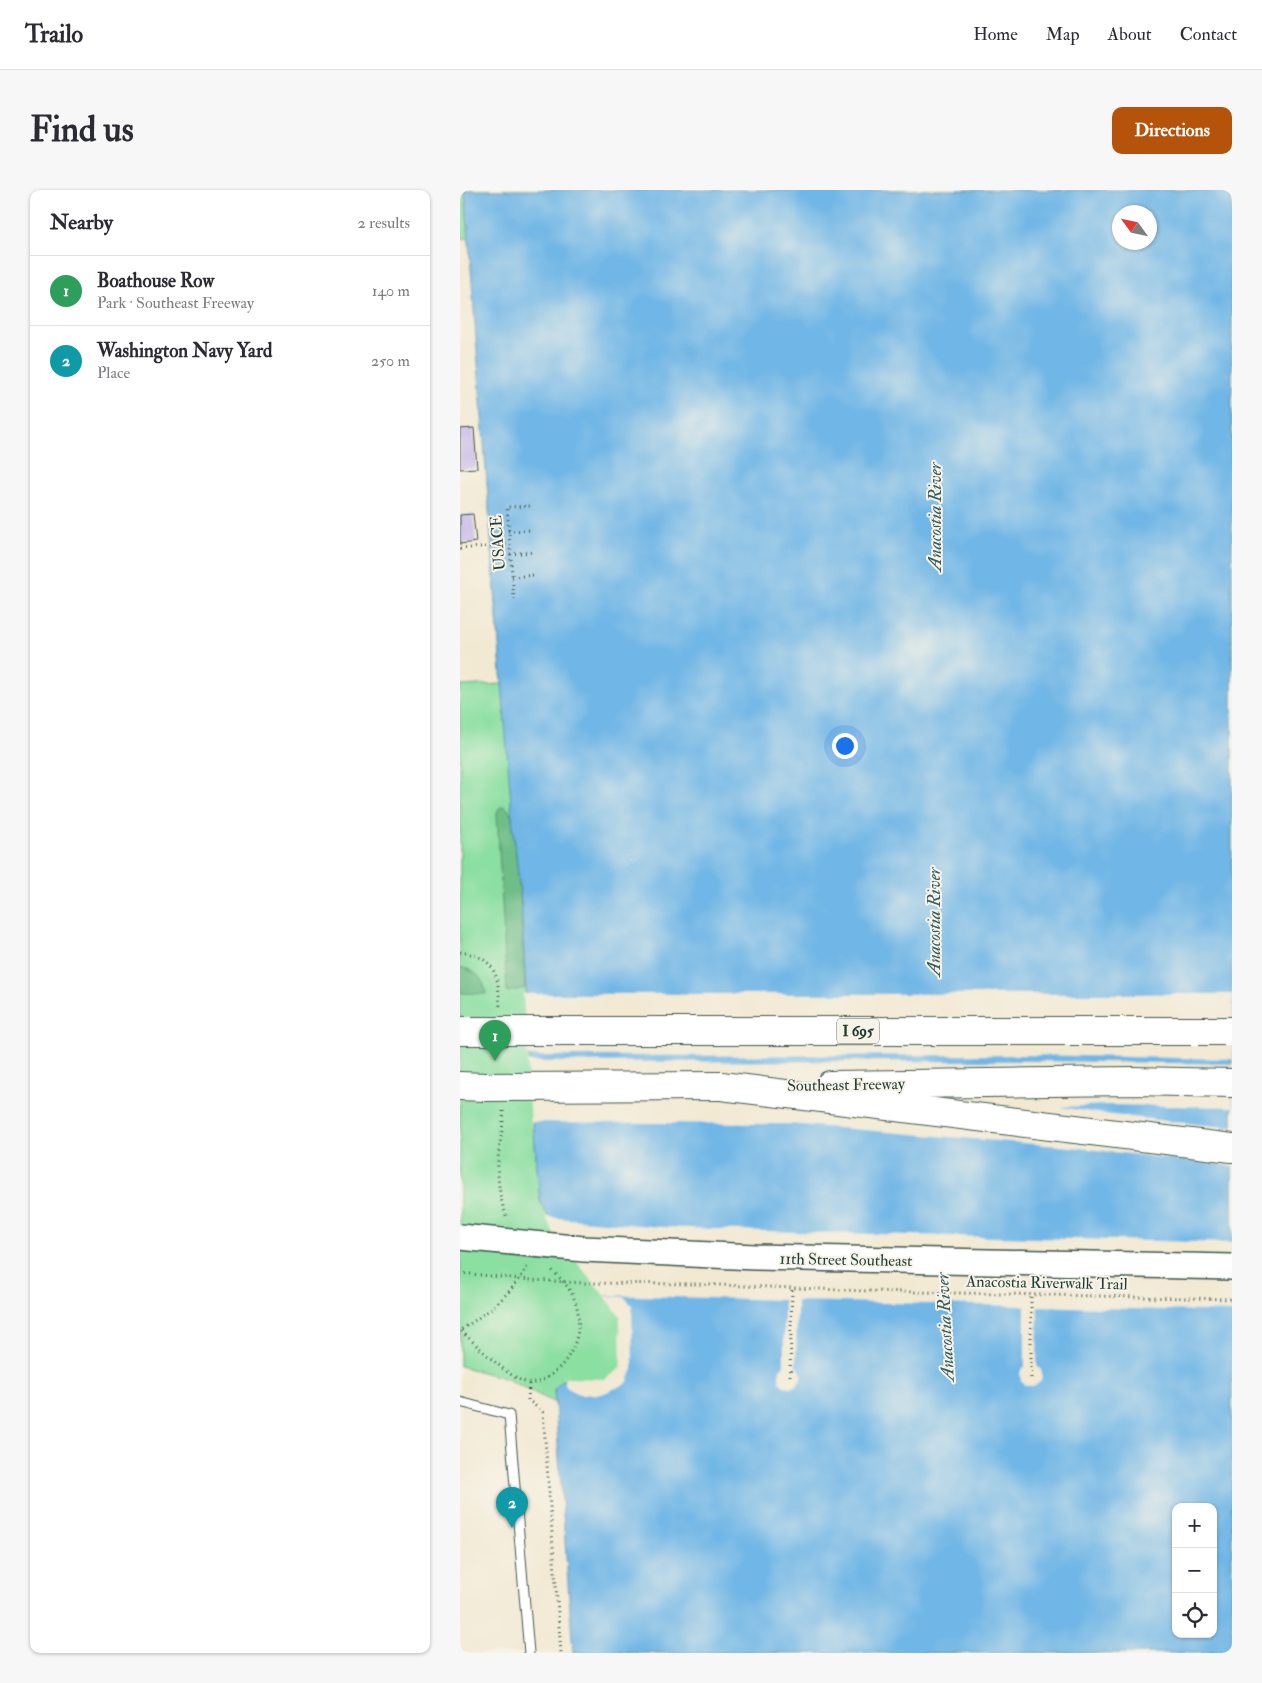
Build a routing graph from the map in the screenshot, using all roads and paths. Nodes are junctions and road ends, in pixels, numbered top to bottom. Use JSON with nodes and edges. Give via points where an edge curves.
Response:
{"nodes":[{"id":1,"x":530,"y":506,"type":"dead end"},
{"id":2,"x":531,"y":530,"type":"dead end"},
{"id":3,"x":508,"y":531,"type":"junction"},
{"id":4,"x":510,"y":544,"type":"junction"},
{"id":5,"x":460,"y":548,"type":"edge"},
{"id":6,"x":533,"y":552,"type":"dead end"},
{"id":7,"x":510,"y":554,"type":"junction"},
{"id":8,"x":534,"y":576,"type":"dead end"},
{"id":9,"x":512,"y":577,"type":"junction"},
{"id":10,"x":514,"y":600,"type":"dead end"},
{"id":11,"x":472,"y":1031,"type":"edge"},
{"id":12,"x":1232,"y":1031,"type":"edge"},
{"id":13,"x":1232,"y":1083,"type":"edge"},
{"id":14,"x":473,"y":1086,"type":"edge"},
{"id":15,"x":722,"y":1086,"type":"junction"},
{"id":16,"x":1232,"y":1148,"type":"edge"},
{"id":17,"x":460,"y":1236,"type":"edge"},
{"id":18,"x":533,"y":1260,"type":"dead end"},
{"id":19,"x":1232,"y":1267,"type":"edge"},
{"id":20,"x":550,"y":1268,"type":"dead end"},
{"id":21,"x":460,"y":1273,"type":"edge"},
{"id":22,"x":792,"y":1288,"type":"junction"},
{"id":23,"x":1031,"y":1294,"type":"junction"},
{"id":24,"x":1232,"y":1299,"type":"edge"},
{"id":25,"x":460,"y":1330,"type":"edge"},
{"id":26,"x":790,"y":1376,"type":"dead end"},
{"id":27,"x":1031,"y":1378,"type":"dead end"},
{"id":28,"x":529,"y":1384,"type":"junction"},
{"id":29,"x":460,"y":1402,"type":"edge"},
{"id":30,"x":529,"y":1653,"type":"edge"},
{"id":31,"x":561,"y":1653,"type":"edge"}],
"edges":[{"from":1,"to":3,"type":"path","name":"USACE","via":[[506,507]]},
{"from":2,"to":3,"type":"path"},
{"from":3,"to":4,"type":"path","name":"USACE"},
{"from":4,"to":5,"type":"path"},
{"from":4,"to":7,"type":"path","name":"USACE"},
{"from":6,"to":7,"type":"path"},
{"from":7,"to":9,"type":"path","name":"USACE"},
{"from":8,"to":9,"type":"path"},
{"from":9,"to":10,"type":"path","name":"USACE"},
{"from":11,"to":12,"type":"highway","number":"I 695","bridge":true},
{"from":13,"to":15,"type":"highway","name":"Southeast Freeway","via":[[1132,1081]]},
{"from":14,"to":15,"type":"highway","name":"Southeast Freeway","bridge":true},
{"from":15,"to":16,"type":"highway"},
{"from":17,"to":19,"type":"main road","name":"11th Street Southeast","bridge":true,"via":[[584,1250]]},
{"from":18,"to":25,"type":"path","via":[[501,1302]]},
{"from":20,"to":28,"type":"path","via":[[573,1295],[580,1318],[576,1342],[567,1361],[553,1374]]},
{"from":21,"to":22,"type":"path","name":"Anacostia Riverwalk Trail","bridge":true,"via":[[586,1283]]},
{"from":22,"to":23,"type":"path","name":"Anacostia Riverwalk Trail","bridge":true},
{"from":22,"to":26,"type":"path"},
{"from":23,"to":24,"type":"path","name":"Anacostia Riverwalk Trail","bridge":true},
{"from":23,"to":27,"type":"path"},
{"from":25,"to":28,"type":"path","via":[[502,1368]]},
{"from":28,"to":31,"type":"path","via":[[528,1400],[543,1412]]},
{"from":29,"to":30,"type":"lane","via":[[509,1415]]}]}
